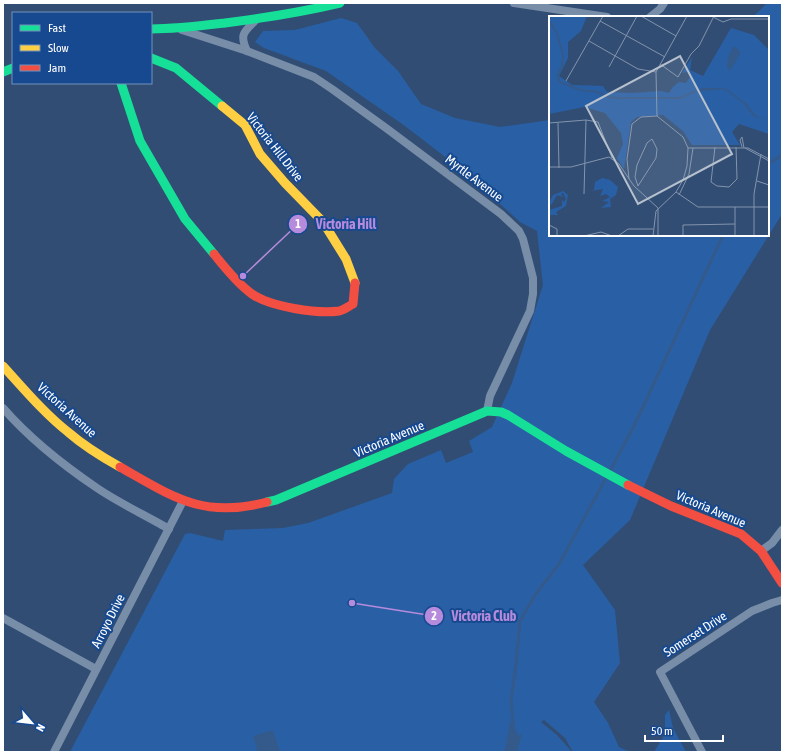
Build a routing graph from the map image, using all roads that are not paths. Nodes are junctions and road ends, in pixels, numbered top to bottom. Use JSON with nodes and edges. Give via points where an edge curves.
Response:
{"nodes":[{"id":1,"x":340,"y":3,"type":"edge"},
{"id":2,"x":514,"y":3,"type":"edge"},
{"id":3,"x":664,"y":3,"type":"edge"},
{"id":4,"x":600,"y":16,"type":"edge"},
{"id":5,"x":651,"y":16,"type":"edge"},
{"id":6,"x":257,"y":19,"type":"junction"},
{"id":7,"x":152,"y":29,"type":"edge"},
{"id":8,"x":176,"y":29,"type":"junction"},
{"id":9,"x":247,"y":51,"type":"junction"},
{"id":10,"x":152,"y":58,"type":"edge"},
{"id":11,"x":121,"y":84,"type":"edge"},
{"id":12,"x":3,"y":366,"type":"edge"},
{"id":13,"x":3,"y":408,"type":"edge"},
{"id":14,"x":487,"y":411,"type":"junction"},
{"id":15,"x":183,"y":501,"type":"junction"},
{"id":16,"x":169,"y":529,"type":"junction"},
{"id":17,"x":782,"y":530,"type":"edge"},
{"id":18,"x":761,"y":551,"type":"junction"},
{"id":19,"x":782,"y":583,"type":"edge"},
{"id":20,"x":782,"y":600,"type":"edge"},
{"id":21,"x":3,"y":618,"type":"edge"},
{"id":22,"x":96,"y":669,"type":"junction"},
{"id":23,"x":54,"y":752,"type":"edge"},
{"id":24,"x":702,"y":752,"type":"edge"}],
"edges":[{"from":1,"to":6,"type":"street"},
{"from":2,"to":4,"type":"street"},
{"from":3,"to":5,"type":"street"},
{"from":6,"to":8,"type":"street"},
{"from":6,"to":9,"type":"street","via":[[243,35],[242,41]]},
{"from":7,"to":8,"type":"street"},
{"from":8,"to":9,"type":"street","name":"Myrtle Avenue"},
{"from":9,"to":14,"type":"street","name":"Myrtle Avenue","via":[[314,77],[501,214],[519,231],[533,278],[530,311],[490,396]]},
{"from":10,"to":11,"type":"street","name":"Victoria Hill Drive","via":[[176,68],[245,125],[260,154],[323,222],[346,259],[355,281],[353,304],[341,311],[312,311],[278,306],[254,295],[225,268],[185,219],[140,141]]},
{"from":12,"to":15,"type":"street","name":"Victoria Avenue","via":[[69,433],[114,464]]},
{"from":13,"to":16,"type":"street","via":[[14,421],[71,470],[98,489]]},
{"from":14,"to":15,"type":"street","name":"Victoria Avenue","via":[[266,503],[244,508],[219,509]]},
{"from":14,"to":18,"type":"street","name":"Victoria Avenue","via":[[508,415],[629,486],[671,506],[733,530]]},
{"from":15,"to":16,"type":"street","name":"Arroyo Drive"},
{"from":16,"to":22,"type":"street","name":"Arroyo Drive"},
{"from":17,"to":18,"type":"street","via":[[772,543]]},
{"from":18,"to":19,"type":"street","name":"Victoria Avenue"},
{"from":20,"to":24,"type":"street","name":"Somerset Drive","via":[[752,611],[660,672]]},
{"from":21,"to":22,"type":"street"},
{"from":22,"to":23,"type":"street","name":"Arroyo Drive"}]}
